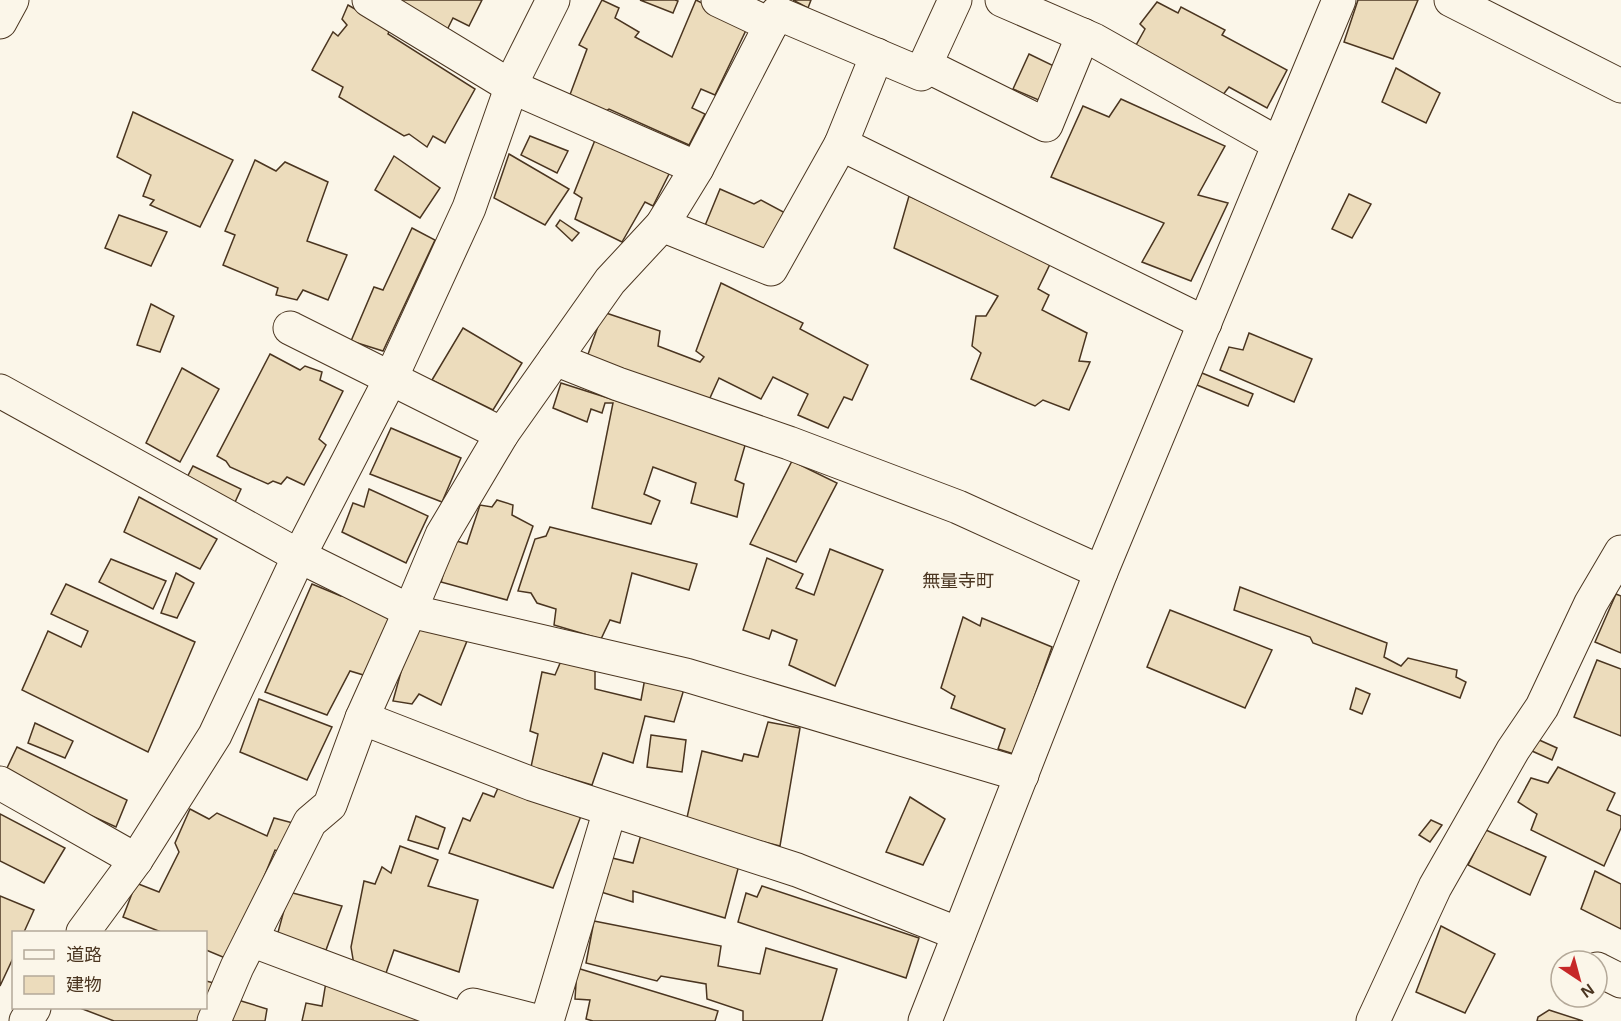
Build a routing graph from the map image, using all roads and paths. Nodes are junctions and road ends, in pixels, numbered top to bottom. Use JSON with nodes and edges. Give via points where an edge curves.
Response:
{"nodes":[{"id":1,"x":12,"y":0,"type":"edge"},
{"id":2,"x":369,"y":0,"type":"edge"},
{"id":3,"x":552,"y":0,"type":"edge"},
{"id":4,"x":718,"y":0,"type":"edge"},
{"id":5,"x":955,"y":0,"type":"edge"},
{"id":6,"x":1002,"y":0,"type":"edge"},
{"id":7,"x":1339,"y":0,"type":"edge"},
{"id":8,"x":1451,"y":0,"type":"edge"},
{"id":9,"x":0,"y":22,"type":"edge"},
{"id":10,"x":771,"y":25,"type":"junction"},
{"id":11,"x":1083,"y":35,"type":"junction"},
{"id":12,"x":877,"y":56,"type":"junction"},
{"id":13,"x":925,"y":65,"type":"junction"},
{"id":14,"x":1621,"y":86,"type":"edge"},
{"id":15,"x":512,"y":87,"type":"junction"},
{"id":16,"x":841,"y":144,"type":"junction"},
{"id":17,"x":1279,"y":144,"type":"junction"},
{"id":18,"x":697,"y":168,"type":"junction"},
{"id":19,"x":662,"y":225,"type":"junction"},
{"id":20,"x":1205,"y":323,"type":"junction"},
{"id":21,"x":290,"y":328,"type":"dead end"},
{"id":22,"x":555,"y":359,"type":"junction"},
{"id":23,"x":392,"y":378,"type":"junction"},
{"id":24,"x":0,"y":391,"type":"edge"},
{"id":25,"x":502,"y":434,"type":"junction"},
{"id":26,"x":1621,"y":552,"type":"edge"},
{"id":27,"x":299,"y":556,"type":"junction"},
{"id":28,"x":1101,"y":572,"type":"junction"},
{"id":29,"x":410,"y":610,"type":"junction"},
{"id":30,"x":362,"y":718,"type":"junction"},
{"id":31,"x":1022,"y":775,"type":"junction"},
{"id":32,"x":0,"y":783,"type":"edge"},
{"id":33,"x":610,"y":810,"type":"junction"},
{"id":34,"x":136,"y":860,"type":"junction"},
{"id":35,"x":84,"y":931,"type":"edge"},
{"id":36,"x":959,"y":934,"type":"junction"},
{"id":37,"x":250,"y":940,"type":"junction"},
{"id":38,"x":214,"y":1021,"type":"edge"},
{"id":39,"x":468,"y":1021,"type":"edge"},
{"id":40,"x":536,"y":1021,"type":"edge"},
{"id":41,"x":547,"y":1021,"type":"edge"},
{"id":42,"x":925,"y":1021,"type":"edge"},
{"id":43,"x":1373,"y":1021,"type":"edge"}],
"edges":[{"from":1,"to":9,"type":"street"},
{"from":2,"to":15,"type":"street"},
{"from":3,"to":15,"type":"street"},
{"from":4,"to":10,"type":"street"},
{"from":5,"to":13,"type":"street"},
{"from":6,"to":11,"type":"street"},
{"from":7,"to":17,"type":"street"},
{"from":8,"to":14,"type":"street"},
{"from":10,"to":12,"type":"street","via":[[777,13]]},
{"from":10,"to":18,"type":"street"},
{"from":11,"to":13,"type":"street","via":[[1046,125]]},
{"from":11,"to":17,"type":"street"},
{"from":12,"to":13,"type":"street","via":[[921,74]]},
{"from":12,"to":16,"type":"street"},
{"from":15,"to":18,"type":"street"},
{"from":15,"to":23,"type":"street","via":[[469,208]]},
{"from":16,"to":19,"type":"street","via":[[771,269]]},
{"from":16,"to":20,"type":"street"},
{"from":17,"to":20,"type":"street"},
{"from":18,"to":19,"type":"street"},
{"from":19,"to":22,"type":"street","via":[[610,281]]},
{"from":20,"to":28,"type":"street"},
{"from":21,"to":23,"type":"street"},
{"from":22,"to":25,"type":"street"},
{"from":22,"to":28,"type":"street","via":[[958,507]]},
{"from":23,"to":25,"type":"street"},
{"from":23,"to":27,"type":"street"},
{"from":24,"to":27,"type":"street"},
{"from":25,"to":29,"type":"street","via":[[442,534]]},
{"from":26,"to":43,"type":"street","via":[[1591,603],[1542,708],[1513,750],[1436,887]]},
{"from":27,"to":29,"type":"street"},
{"from":27,"to":34,"type":"street","via":[[215,735]]},
{"from":28,"to":31,"type":"street"},
{"from":29,"to":30,"type":"street"},
{"from":29,"to":31,"type":"street","via":[[686,675]]},
{"from":30,"to":33,"type":"street"},
{"from":30,"to":37,"type":"street","via":[[330,805],[310,822]]},
{"from":31,"to":36,"type":"street"},
{"from":32,"to":34,"type":"street"},
{"from":33,"to":36,"type":"street","via":[[797,870]]},
{"from":33,"to":41,"type":"street"},
{"from":34,"to":35,"type":"street"},
{"from":36,"to":42,"type":"street"},
{"from":37,"to":38,"type":"street"},
{"from":37,"to":39,"type":"street"},
{"from":39,"to":40,"type":"street","via":[[473,1005]]}]}
